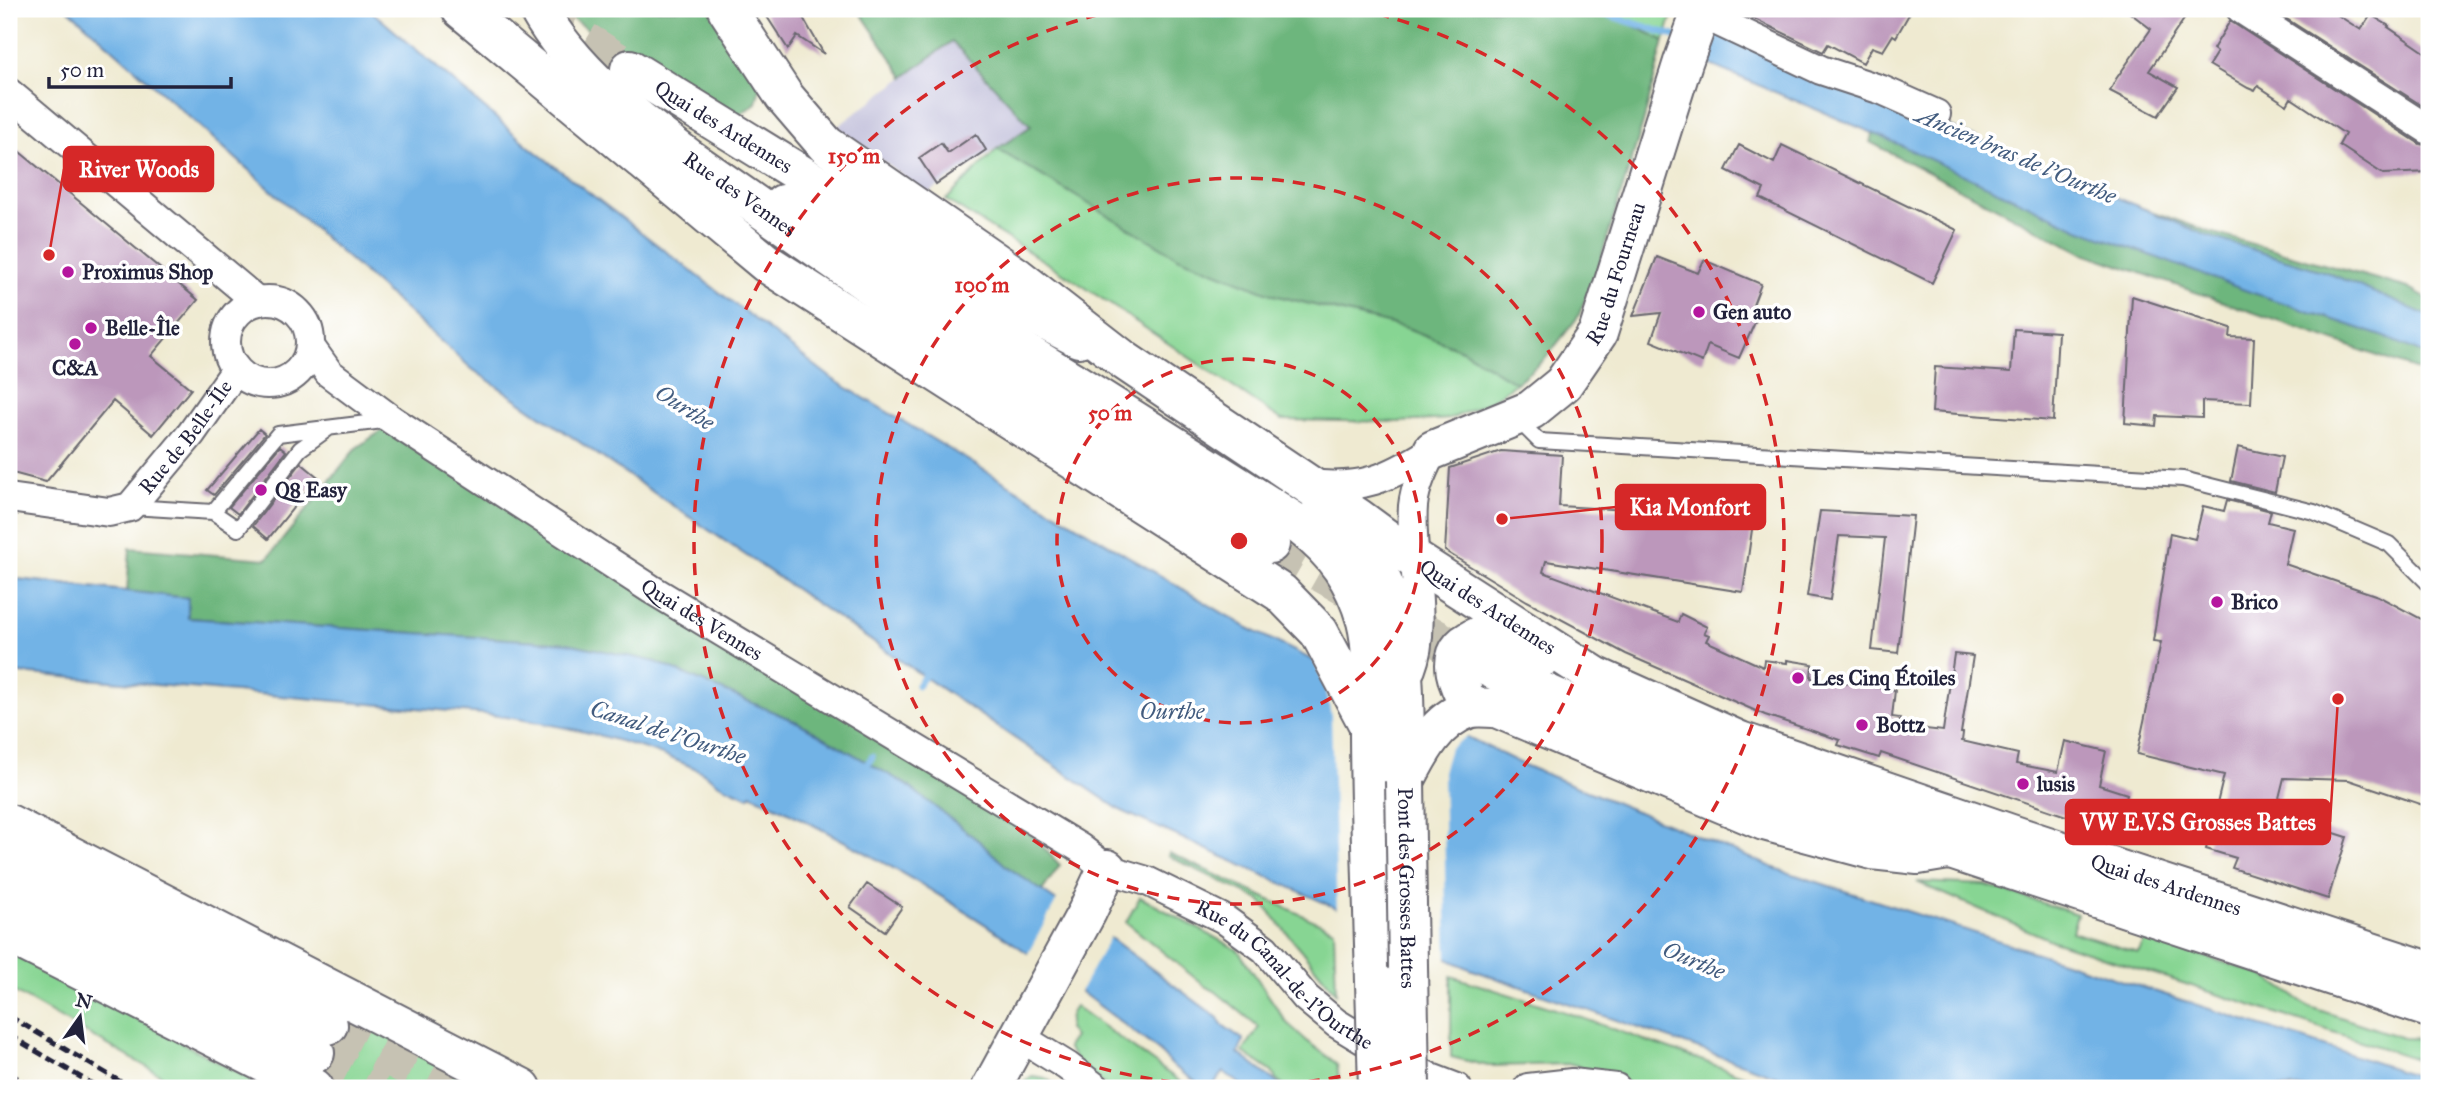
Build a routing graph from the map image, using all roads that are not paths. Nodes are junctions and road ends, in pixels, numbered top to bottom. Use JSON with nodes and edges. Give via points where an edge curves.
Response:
{"nodes":[{"id":1,"x":461,"y":9,"type":"edge"},
{"id":2,"x":538,"y":9,"type":"edge"},
{"id":3,"x":727,"y":9,"type":"edge"},
{"id":4,"x":2241,"y":9,"type":"edge"},
{"id":5,"x":1700,"y":15,"type":"edge"},
{"id":6,"x":619,"y":80,"type":"junction"},
{"id":7,"x":9,"y":93,"type":"edge"},
{"id":8,"x":1936,"y":114,"type":"dead end"},
{"id":9,"x":2429,"y":130,"type":"edge"},
{"id":10,"x":688,"y":196,"type":"junction"},
{"id":11,"x":257,"y":301,"type":"junction"},
{"id":12,"x":311,"y":348,"type":"junction"},
{"id":13,"x":966,"y":352,"type":"junction"},
{"id":14,"x":1125,"y":361,"type":"junction"},
{"id":15,"x":236,"y":370,"type":"junction"},
{"id":16,"x":1515,"y":417,"type":"junction"},
{"id":17,"x":392,"y":420,"type":"junction"},
{"id":18,"x":332,"y":426,"type":"junction"},
{"id":19,"x":1433,"y":450,"type":"junction"},
{"id":20,"x":1306,"y":484,"type":"junction"},
{"id":21,"x":9,"y":498,"type":"edge"},
{"id":22,"x":130,"y":507,"type":"junction"},
{"id":23,"x":213,"y":512,"type":"junction"},
{"id":24,"x":1270,"y":544,"type":"tunnel mouth"},
{"id":25,"x":1415,"y":560,"type":"junction"},
{"id":26,"x":2429,"y":584,"type":"edge"},
{"id":27,"x":1488,"y":667,"type":"tunnel mouth"},
{"id":28,"x":1595,"y":676,"type":"junction"},
{"id":29,"x":1404,"y":688,"type":"junction"},
{"id":30,"x":1471,"y":708,"type":"junction"},
{"id":31,"x":1369,"y":726,"type":"junction"},
{"id":32,"x":1405,"y":781,"type":"junction"},
{"id":33,"x":9,"y":824,"type":"edge"},
{"id":34,"x":1948,"y":850,"type":"junction"},
{"id":35,"x":9,"y":859,"type":"edge"},
{"id":36,"x":1107,"y":869,"type":"junction"},
{"id":37,"x":9,"y":896,"type":"edge"},
{"id":38,"x":9,"y":934,"type":"edge"},
{"id":39,"x":2409,"y":977,"type":"edge"},
{"id":40,"x":2429,"y":1008,"type":"edge"},
{"id":41,"x":1028,"y":1022,"type":"junction"},
{"id":42,"x":319,"y":1056,"type":"edge"},
{"id":43,"x":522,"y":1088,"type":"edge"},
{"id":44,"x":991,"y":1088,"type":"edge"},
{"id":45,"x":1096,"y":1088,"type":"edge"},
{"id":46,"x":1378,"y":1088,"type":"edge"},
{"id":47,"x":1410,"y":1088,"type":"edge"},
{"id":48,"x":1457,"y":1088,"type":"edge"},
{"id":49,"x":1528,"y":1088,"type":"edge"},
{"id":50,"x":1616,"y":1088,"type":"edge"}],
"edges":[{"from":1,"to":10,"type":"main road"},
{"from":2,"to":6,"type":"main road","name":"Rue des Vennes","via":[[565,50]]},
{"from":3,"to":14,"type":"main road","via":[[784,96],[825,145],[1017,276]]},
{"from":4,"to":9,"type":"street"},
{"from":5,"to":8,"type":"street","name":"Rue du Fourneau","via":[[1821,70]]},
{"from":5,"to":16,"type":"main road","name":"Rue du Fourneau","via":[[1598,333],[1563,384]]},
{"from":6,"to":13,"type":"main road","name":"Rue des Vennes","via":[[645,125]]},
{"from":6,"to":14,"type":"main road","name":"Quai des Ardennes","via":[[1003,299]]},
{"from":6,"to":31,"type":"main road","name":"Pont des Grosses Battes","via":[[764,193],[1064,376],[1325,545],[1343,568],[1366,622],[1372,662]]},
{"from":7,"to":11,"type":"street"},
{"from":10,"to":13,"type":"main road"},
{"from":10,"to":31,"type":"main road","name":"Pont des Grosses Battes","via":[[766,263],[1281,593],[1319,632]]},
{"from":11,"to":12,"type":"street","via":[[271,299],[297,310],[310,334]]},
{"from":11,"to":15,"type":"street","via":[[239,312],[228,330],[226,344]]},
{"from":12,"to":15,"type":"street","via":[[302,367],[274,384],[260,384]]},
{"from":12,"to":17,"type":"street","name":"Quai des Vennes","via":[[329,373]]},
{"from":13,"to":24,"type":"main road"},
{"from":14,"to":20,"type":"main road","name":"Quai des Ardennes"},
{"from":15,"to":22,"type":"street","name":"Rue de Belle-Île"},
{"from":16,"to":19,"type":"main road","name":"Rue du Fourneau"},
{"from":16,"to":26,"type":"lane","via":[[1539,441],[2183,479],[2314,512],[2389,544]]},
{"from":17,"to":18,"type":"lane"},
{"from":17,"to":36,"type":"street","name":"Quai des Vennes","via":[[651,589],[1080,848]]},
{"from":18,"to":23,"type":"lane","via":[[278,434]]},
{"from":18,"to":23,"type":"lane","via":[[300,449],[238,528]]},
{"from":19,"to":20,"type":"street","name":"Rue du Fourneau","via":[[1367,484],[1338,488]]},
{"from":19,"to":25,"type":"street","via":[[1413,506]]},
{"from":20,"to":25,"type":"main road","name":"Quai des Ardennes"},
{"from":20,"to":29,"type":"main road","name":"Pont des Grosses Battes","via":[[1355,538],[1383,583],[1397,628]]},
{"from":21,"to":22,"type":"street","name":"Rue de Belle-Île","via":[[110,512]]},
{"from":22,"to":23,"type":"lane"},
{"from":25,"to":28,"type":"main road","name":"Quai des Ardennes"},
{"from":25,"to":29,"type":"street","via":[[1417,655]]},
{"from":27,"to":34,"type":"main road","name":"Quai des Ardennes","via":[[1748,783]]},
{"from":28,"to":30,"type":"main road","via":[[1502,637],[1482,634],[1462,645],[1454,659]]},
{"from":28,"to":39,"type":"main road","name":"Quai des Ardennes","via":[[1740,741]]},
{"from":29,"to":32,"type":"main road","name":"Pont des Grosses Battes"},
{"from":30,"to":32,"type":"main road","via":[[1435,732]]},
{"from":30,"to":34,"type":"main road","via":[[1496,708],[1764,821],[1872,850],[1917,855]]},
{"from":31,"to":46,"type":"main road","name":"Pont des Grosses Battes","bridge":true},
{"from":32,"to":47,"type":"main road","name":"Pont des Grosses Battes","bridge":true},
{"from":33,"to":43,"type":"main road"},
{"from":34,"to":39,"type":"main road","name":"Quai des Ardennes"},
{"from":35,"to":42,"type":"main road"},
{"from":36,"to":41,"type":"main road"},
{"from":36,"to":48,"type":"street","name":"Rue du Canal-de-l'Ourthe","via":[[1147,881],[1224,919],[1265,949],[1306,998],[1336,1023],[1395,1059]]},
{"from":37,"to":42,"type":"main road"},
{"from":38,"to":42,"type":"main road"},
{"from":39,"to":40,"type":"main road","name":"Quai des Ardennes"},
{"from":41,"to":44,"type":"main road"},
{"from":41,"to":45,"type":"street","via":[[1067,1066]]},
{"from":49,"to":50,"type":"street","via":[[1572,1083]]}]}
